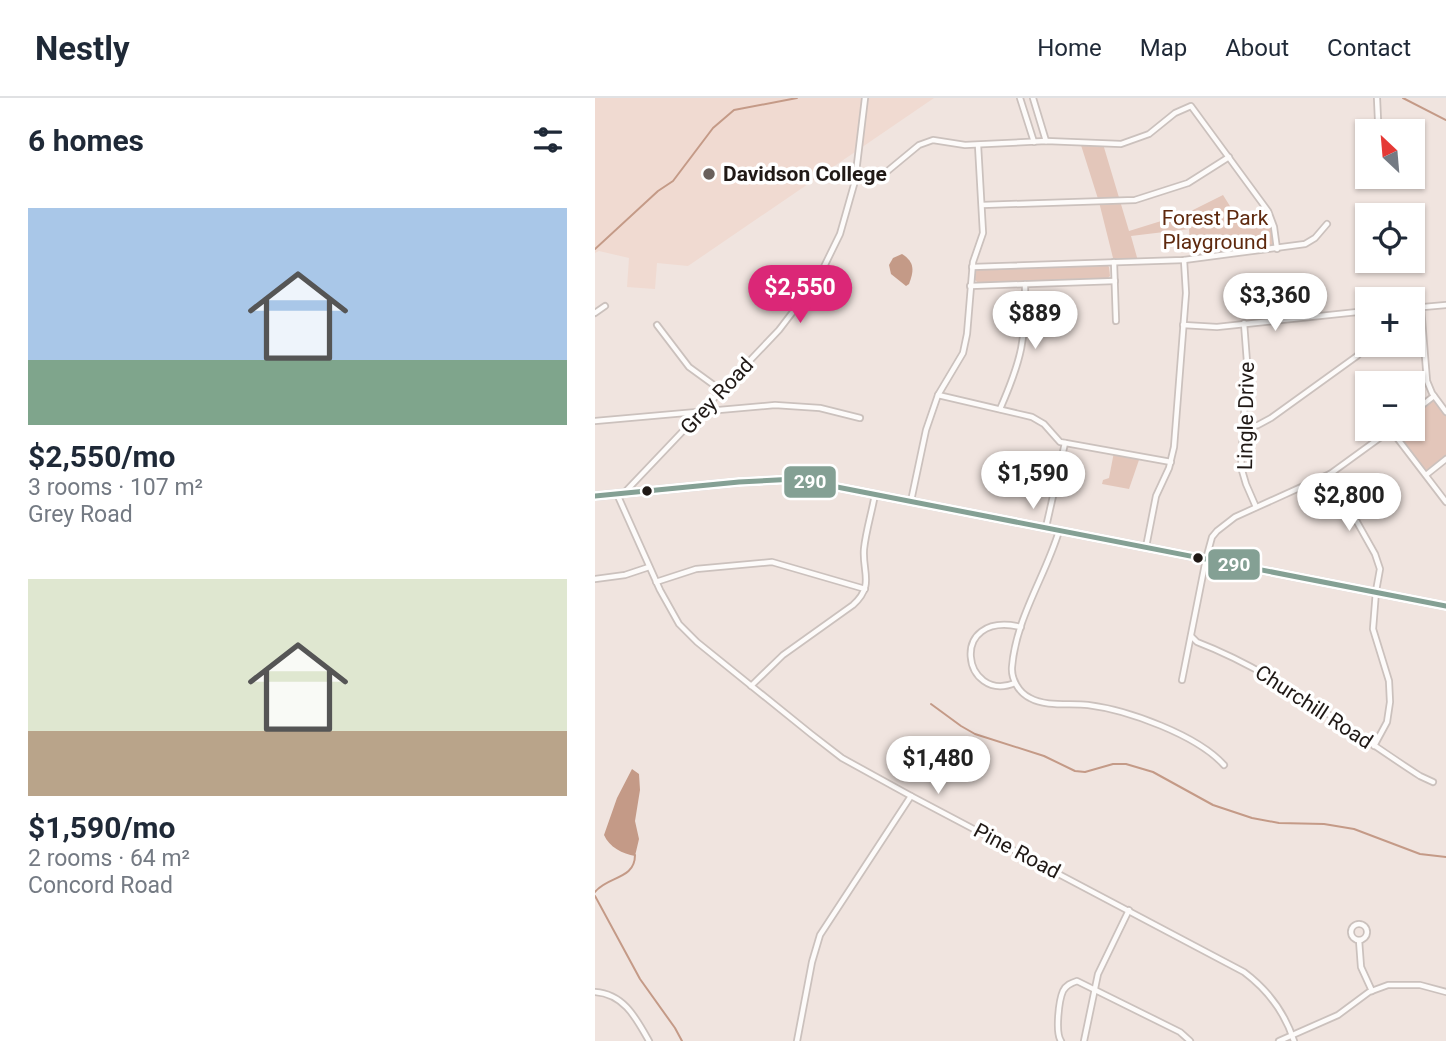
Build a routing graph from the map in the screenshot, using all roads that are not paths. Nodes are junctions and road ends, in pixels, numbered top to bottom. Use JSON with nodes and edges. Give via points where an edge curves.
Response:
{"nodes":[{"id":1,"x":865,"y":98,"type":"edge"},
{"id":2,"x":1020,"y":98,"type":"edge"},
{"id":3,"x":1033,"y":98,"type":"edge"},
{"id":4,"x":1377,"y":98,"type":"edge"},
{"id":5,"x":1378,"y":119,"type":"edge"},
{"id":6,"x":1046,"y":141,"type":"junction"},
{"id":7,"x":1034,"y":142,"type":"junction"},
{"id":8,"x":978,"y":145,"type":"junction"},
{"id":9,"x":1229,"y":157,"type":"junction"},
{"id":10,"x":856,"y":175,"type":"junction"},
{"id":11,"x":982,"y":205,"type":"junction"},
{"id":12,"x":1327,"y":223,"type":"dead end"},
{"id":13,"x":1277,"y":249,"type":"junction"},
{"id":14,"x":1184,"y":260,"type":"junction"},
{"id":15,"x":1114,"y":262,"type":"junction"},
{"id":16,"x":972,"y":267,"type":"junction"},
{"id":17,"x":1115,"y":281,"type":"junction"},
{"id":18,"x":1025,"y":284,"type":"junction"},
{"id":19,"x":970,"y":286,"type":"junction"},
{"id":20,"x":1446,"y":305,"type":"edge"},
{"id":21,"x":605,"y":306,"type":"dead end"},
{"id":22,"x":1425,"y":307,"type":"edge"},
{"id":23,"x":1355,"y":312,"type":"edge"},
{"id":24,"x":595,"y":313,"type":"edge"},
{"id":25,"x":1116,"y":321,"type":"dead end"},
{"id":26,"x":1244,"y":323,"type":"junction"},
{"id":27,"x":657,"y":325,"type":"dead end"},
{"id":28,"x":1183,"y":326,"type":"junction"},
{"id":29,"x":1425,"y":356,"type":"edge"},
{"id":30,"x":1356,"y":357,"type":"edge"},
{"id":31,"x":722,"y":391,"type":"junction"},
{"id":32,"x":938,"y":395,"type":"junction"},
{"id":33,"x":1434,"y":396,"type":"junction"},
{"id":34,"x":1425,"y":403,"type":"edge"},
{"id":35,"x":1000,"y":409,"type":"junction"},
{"id":36,"x":704,"y":410,"type":"junction"},
{"id":37,"x":1446,"y":412,"type":"edge"},
{"id":38,"x":860,"y":418,"type":"dead end"},
{"id":39,"x":595,"y":421,"type":"edge"},
{"id":40,"x":1244,"y":428,"type":"junction"},
{"id":41,"x":1375,"y":441,"type":"edge"},
{"id":42,"x":1400,"y":441,"type":"edge"},
{"id":43,"x":1065,"y":443,"type":"junction"},
{"id":44,"x":1446,"y":459,"type":"edge"},
{"id":45,"x":1171,"y":462,"type":"junction"},
{"id":46,"x":1331,"y":474,"type":"junction"},
{"id":47,"x":1426,"y":475,"type":"junction"},
{"id":48,"x":620,"y":493,"type":"junction"},
{"id":49,"x":875,"y":494,"type":"junction"},
{"id":50,"x":595,"y":496,"type":"edge"},
{"id":51,"x":911,"y":501,"type":"junction"},
{"id":52,"x":1446,"y":502,"type":"edge"},
{"id":53,"x":1256,"y":507,"type":"junction"},
{"id":54,"x":1046,"y":527,"type":"junction"},
{"id":55,"x":1060,"y":530,"type":"junction"},
{"id":56,"x":1146,"y":547,"type":"junction"},
{"id":57,"x":1206,"y":559,"type":"junction"},
{"id":58,"x":649,"y":566,"type":"junction"},
{"id":59,"x":595,"y":579,"type":"edge"},
{"id":60,"x":656,"y":582,"type":"junction"},
{"id":61,"x":865,"y":589,"type":"junction"},
{"id":62,"x":1376,"y":591,"type":"junction"},
{"id":63,"x":1446,"y":606,"type":"edge"},
{"id":64,"x":1021,"y":627,"type":"junction"},
{"id":65,"x":1191,"y":637,"type":"junction"},
{"id":66,"x":1182,"y":680,"type":"dead end"},
{"id":67,"x":1015,"y":683,"type":"junction"},
{"id":68,"x":751,"y":686,"type":"junction"},
{"id":69,"x":1374,"y":746,"type":"junction"},
{"id":70,"x":1224,"y":765,"type":"dead end"},
{"id":71,"x":1433,"y":782,"type":"dead end"},
{"id":72,"x":911,"y":796,"type":"junction"},
{"id":73,"x":1129,"y":910,"type":"junction"},
{"id":74,"x":1359,"y":940,"type":"dead end"},
{"id":75,"x":1095,"y":989,"type":"junction"},
{"id":76,"x":1372,"y":991,"type":"junction"},
{"id":77,"x":595,"y":992,"type":"edge"},
{"id":78,"x":1446,"y":992,"type":"edge"},
{"id":79,"x":1293,"y":1038,"type":"edge"},
{"id":80,"x":649,"y":1041,"type":"edge"},
{"id":81,"x":797,"y":1041,"type":"edge"},
{"id":82,"x":1061,"y":1041,"type":"edge"},
{"id":83,"x":1084,"y":1041,"type":"edge"},
{"id":84,"x":1190,"y":1041,"type":"edge"},
{"id":85,"x":1279,"y":1041,"type":"edge"}],
"edges":[{"from":1,"to":10,"type":"street","name":"Grey Road"},
{"from":2,"to":7,"type":"street"},
{"from":3,"to":6,"type":"street"},
{"from":4,"to":5,"type":"street"},
{"from":6,"to":7,"type":"street"},
{"from":6,"to":9,"type":"street","via":[[1128,142],[1191,106]]},
{"from":7,"to":8,"type":"street"},
{"from":8,"to":10,"type":"street","via":[[928,141],[884,174]]},
{"from":8,"to":11,"type":"street"},
{"from":9,"to":11,"type":"street","via":[[1188,183],[1135,200]]},
{"from":9,"to":13,"type":"street","via":[[1270,216]]},
{"from":10,"to":31,"type":"street","name":"Grey Road","via":[[840,234],[818,279],[789,320]]},
{"from":11,"to":16,"type":"street","via":[[983,233]]},
{"from":12,"to":13,"type":"street","via":[[1310,243]]},
{"from":13,"to":14,"type":"street"},
{"from":14,"to":15,"type":"street"},
{"from":14,"to":28,"type":"street"},
{"from":15,"to":16,"type":"street"},
{"from":15,"to":17,"type":"street"},
{"from":16,"to":19,"type":"street"},
{"from":17,"to":18,"type":"street"},
{"from":17,"to":25,"type":"street"},
{"from":18,"to":19,"type":"street"},
{"from":18,"to":35,"type":"street","via":[[1023,348]]},
{"from":19,"to":32,"type":"street","via":[[965,347]]},
{"from":20,"to":22,"type":"street"},
{"from":21,"to":24,"type":"street"},
{"from":23,"to":26,"type":"street"},
{"from":26,"to":28,"type":"street"},
{"from":26,"to":40,"type":"street","name":"Lingle Drive"},
{"from":27,"to":31,"type":"street","via":[[689,367]]},
{"from":28,"to":45,"type":"street"},
{"from":29,"to":33,"type":"street","via":[[1427,381]]},
{"from":30,"to":40,"type":"street","via":[[1271,418]]},
{"from":31,"to":36,"type":"street","name":"Grey Road"},
{"from":32,"to":35,"type":"street"},
{"from":32,"to":51,"type":"street"},
{"from":33,"to":34,"type":"street"},
{"from":33,"to":37,"type":"street"},
{"from":35,"to":43,"type":"street","via":[[1036,419]]},
{"from":36,"to":38,"type":"street","via":[[783,405]]},
{"from":36,"to":39,"type":"street"},
{"from":36,"to":48,"type":"street","name":"Grey Road"},
{"from":40,"to":53,"type":"street","name":"Lingle Drive","via":[[1241,467]]},
{"from":41,"to":46,"type":"street"},
{"from":42,"to":47,"type":"street"},
{"from":43,"to":45,"type":"street"},
{"from":43,"to":54,"type":"street"},
{"from":44,"to":47,"type":"street"},
{"from":45,"to":56,"type":"street","via":[[1156,496]]},
{"from":46,"to":53,"type":"street"},
{"from":46,"to":62,"type":"street","via":[[1378,561]]},
{"from":47,"to":52,"type":"street"},
{"from":48,"to":49,"type":"main road","via":[[787,479]]},
{"from":48,"to":50,"type":"main road"},
{"from":48,"to":58,"type":"street","name":"Pine Road"},
{"from":49,"to":51,"type":"main road"},
{"from":49,"to":61,"type":"street","via":[[865,547]]},
{"from":51,"to":54,"type":"main road"},
{"from":53,"to":57,"type":"street","via":[[1222,525],[1212,537]]},
{"from":54,"to":55,"type":"main road"},
{"from":55,"to":56,"type":"main road"},
{"from":55,"to":64,"type":"street"},
{"from":56,"to":57,"type":"main road"},
{"from":57,"to":62,"type":"main road"},
{"from":57,"to":65,"type":"street"},
{"from":58,"to":59,"type":"street"},
{"from":58,"to":60,"type":"street","name":"Pine Road"},
{"from":60,"to":61,"type":"street","via":[[696,569],[772,562]]},
{"from":60,"to":68,"type":"street","name":"Pine Road","via":[[688,634]]},
{"from":61,"to":68,"type":"street","via":[[853,605],[783,655]]},
{"from":62,"to":63,"type":"main road"},
{"from":62,"to":69,"type":"street","via":[[1373,629],[1390,702],[1387,722]]},
{"from":64,"to":67,"type":"street","via":[[1012,666]]},
{"from":64,"to":67,"type":"street","via":[[1003,623],[986,627],[972,643],[969,655],[984,681],[1001,687]]},
{"from":65,"to":66,"type":"street"},
{"from":65,"to":69,"type":"street","name":"Churchill Road","via":[[1269,676]]},
{"from":67,"to":70,"type":"street","via":[[1026,696],[1039,701],[1107,708],[1152,722],[1201,747]]},
{"from":68,"to":72,"type":"street","name":"Pine Road","via":[[842,758]]},
{"from":69,"to":71,"type":"street","name":"Churchill Road"},
{"from":72,"to":73,"type":"street","name":"Pine Road"},
{"from":72,"to":81,"type":"street","via":[[820,935]]},
{"from":73,"to":75,"type":"street","via":[[1104,959]]},
{"from":73,"to":79,"type":"street","name":"Pine Road","via":[[1252,978],[1277,1006]]},
{"from":74,"to":76,"type":"street","via":[[1361,967]]},
{"from":75,"to":82,"type":"street","via":[[1077,981],[1065,988],[1057,1032]]},
{"from":75,"to":83,"type":"street"},
{"from":75,"to":84,"type":"street"},
{"from":76,"to":78,"type":"street","via":[[1400,984]]},
{"from":76,"to":79,"type":"street"},
{"from":77,"to":80,"type":"street","via":[[624,1003]]},
{"from":79,"to":85,"type":"street"}]}
